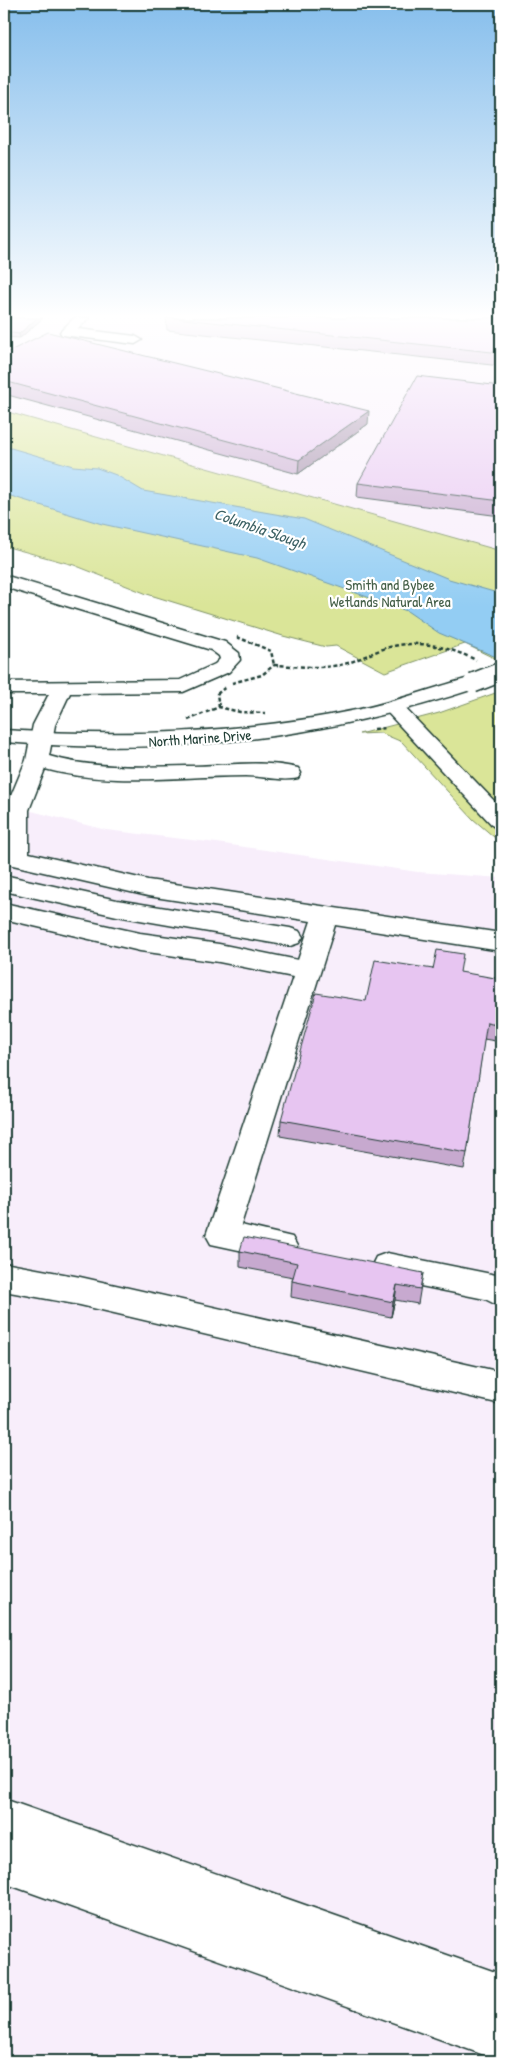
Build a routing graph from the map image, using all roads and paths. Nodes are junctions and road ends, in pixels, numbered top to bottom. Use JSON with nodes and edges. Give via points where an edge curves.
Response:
{"nodes":[{"id":1,"x":4,"y":581,"type":"edge"},
{"id":2,"x":478,"y":662,"type":"dead end"},
{"id":3,"x":501,"y":672,"type":"edge"},
{"id":4,"x":4,"y":688,"type":"edge"},
{"id":5,"x":62,"y":688,"type":"junction"},
{"id":6,"x":394,"y":708,"type":"junction"},
{"id":7,"x":273,"y":714,"type":"dead end"},
{"id":8,"x":4,"y":736,"type":"edge"},
{"id":9,"x":39,"y":750,"type":"junction"},
{"id":10,"x":290,"y":773,"type":"dead end"},
{"id":11,"x":501,"y":821,"type":"edge"},
{"id":12,"x":11,"y":856,"type":"edge"},
{"id":13,"x":4,"y":883,"type":"edge"},
{"id":14,"x":4,"y":911,"type":"edge"},
{"id":15,"x":326,"y":916,"type":"junction"},
{"id":16,"x":290,"y":937,"type":"dead end"},
{"id":17,"x":501,"y":942,"type":"edge"},
{"id":18,"x":308,"y":971,"type":"junction"},
{"id":19,"x":309,"y":1252,"type":"edge"},
{"id":20,"x":358,"y":1261,"type":"edge"},
{"id":21,"x":4,"y":1277,"type":"edge"},
{"id":22,"x":498,"y":1290,"type":"edge"},
{"id":23,"x":501,"y":1388,"type":"edge"},
{"id":24,"x":4,"y":1820,"type":"edge"},
{"id":25,"x":4,"y":1861,"type":"edge"},
{"id":26,"x":501,"y":1997,"type":"edge"},
{"id":27,"x":501,"y":2038,"type":"edge"}],
"edges":[{"from":1,"to":5,"type":"main road","via":[[218,646],[230,656],[227,665],[187,686]]},
{"from":2,"to":7,"type":"path","via":[[454,649],[419,642],[396,645],[340,665],[274,665],[262,675],[227,686],[217,694],[219,707]]},
{"from":3,"to":6,"type":"main road","name":"North Marine Drive","bridge":true},
{"from":4,"to":5,"type":"main road"},
{"from":5,"to":9,"type":"main road","via":[[44,725]]},
{"from":6,"to":9,"type":"main road","name":"North Marine Drive","via":[[287,730],[223,738]]},
{"from":6,"to":11,"type":"main road"},
{"from":8,"to":9,"type":"main road","name":"North Marine Drive"},
{"from":9,"to":10,"type":"main road","via":[[76,771],[187,773],[246,769]]},
{"from":9,"to":12,"type":"main road","via":[[17,810]]},
{"from":12,"to":15,"type":"main road","via":[[148,888]]},
{"from":13,"to":16,"type":"main road","via":[[117,908]]},
{"from":14,"to":18,"type":"main road","via":[[140,942],[219,953]]},
{"from":15,"to":17,"type":"main road"},
{"from":15,"to":18,"type":"main road"},
{"from":18,"to":19,"type":"main road","via":[[222,1235]]},
{"from":20,"to":22,"type":"main road"},
{"from":21,"to":23,"type":"main road","via":[[80,1290]]},
{"from":24,"to":26,"type":"main road"},
{"from":25,"to":27,"type":"main road"}]}
